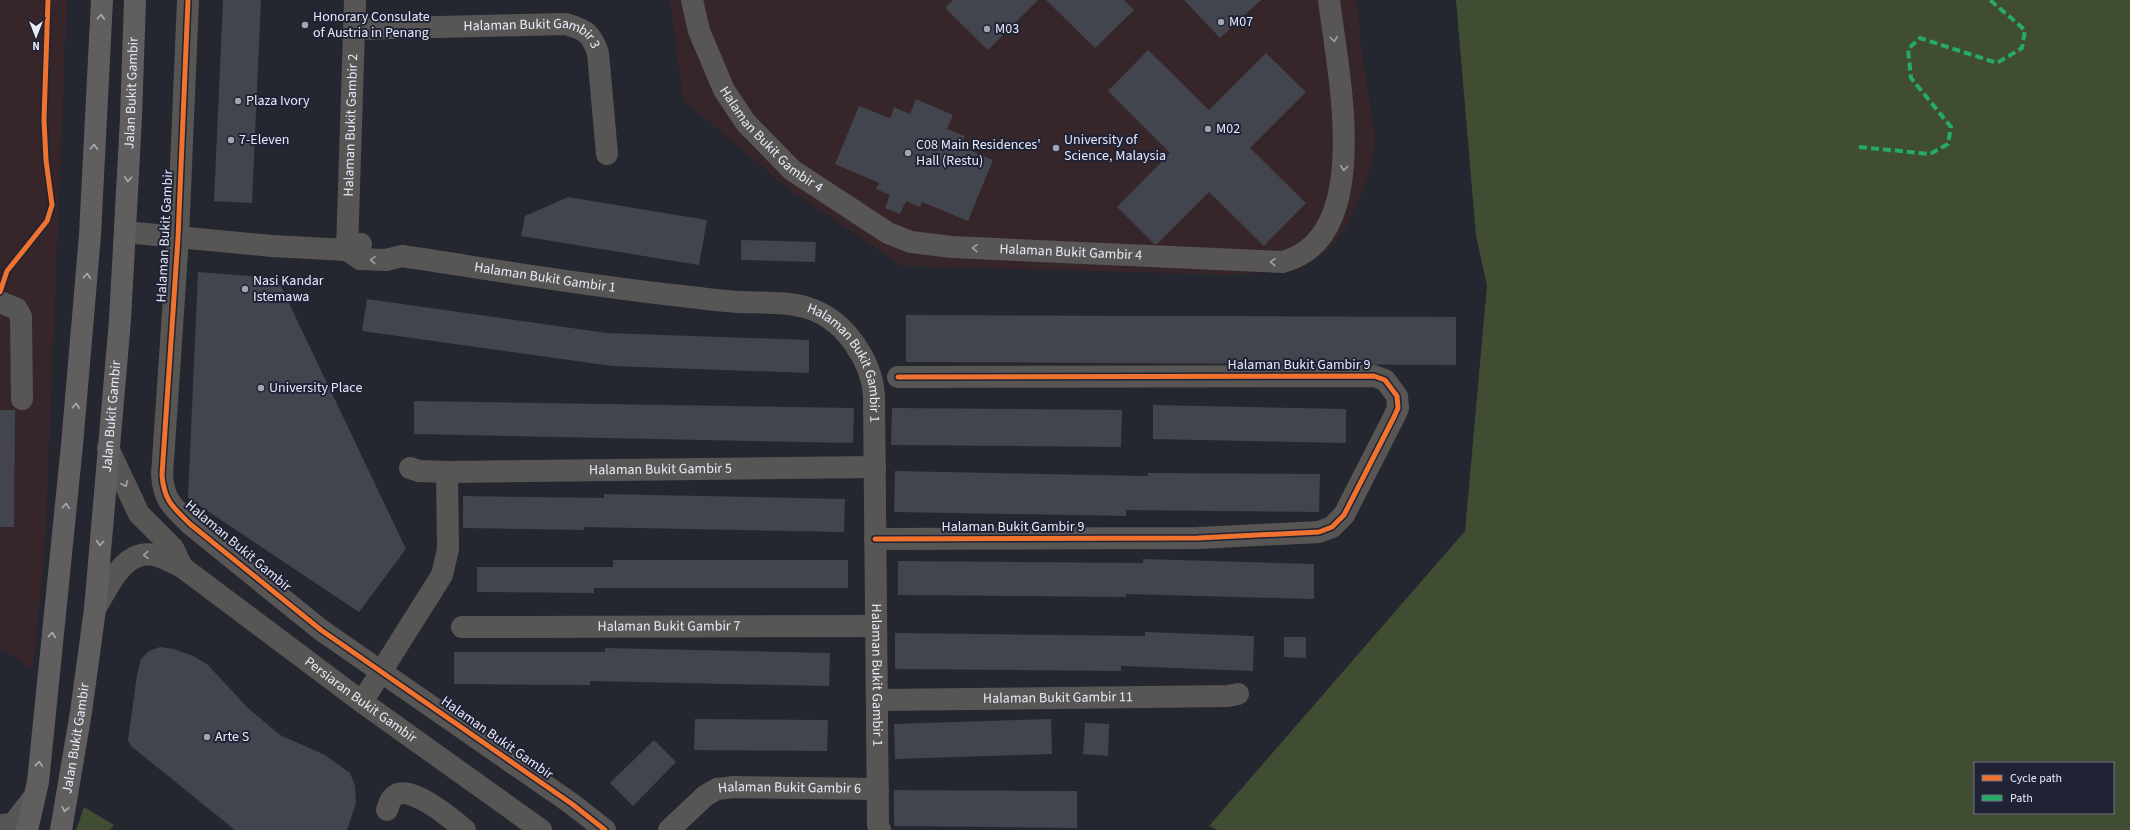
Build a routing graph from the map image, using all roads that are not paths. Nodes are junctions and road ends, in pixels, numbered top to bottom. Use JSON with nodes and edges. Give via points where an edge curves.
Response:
{"nodes":[{"id":1,"x":102,"y":0,"type":"edge"},
{"id":2,"x":135,"y":0,"type":"edge"},
{"id":3,"x":188,"y":0,"type":"edge"},
{"id":4,"x":355,"y":0,"type":"edge"},
{"id":5,"x":692,"y":0,"type":"edge"},
{"id":6,"x":1329,"y":0,"type":"edge"},
{"id":7,"x":355,"y":29,"type":"junction"},
{"id":8,"x":607,"y":154,"type":"dead end"},
{"id":9,"x":124,"y":232,"type":"junction"},
{"id":10,"x":178,"y":238,"type":"junction"},
{"id":11,"x":347,"y":250,"type":"junction"},
{"id":12,"x":0,"y":302,"type":"edge"},
{"id":13,"x":898,"y":377,"type":"dead end"},
{"id":14,"x":22,"y":399,"type":"dead end"},
{"id":15,"x":108,"y":448,"type":"junction"},
{"id":16,"x":875,"y":467,"type":"junction"},
{"id":17,"x":410,"y":468,"type":"dead end"},
{"id":18,"x":447,"y":472,"type":"junction"},
{"id":19,"x":875,"y":539,"type":"junction"},
{"id":20,"x":182,"y":567,"type":"junction"},
{"id":21,"x":95,"y":609,"type":"junction"},
{"id":22,"x":876,"y":626,"type":"junction"},
{"id":23,"x":462,"y":627,"type":"dead end"},
{"id":24,"x":381,"y":671,"type":"junction"},
{"id":25,"x":1238,"y":694,"type":"dead end"},
{"id":26,"x":877,"y":700,"type":"junction"},
{"id":27,"x":362,"y":702,"type":"junction"},
{"id":28,"x":878,"y":788,"type":"junction"},
{"id":29,"x":34,"y":797,"type":"junction"},
{"id":30,"x":387,"y":810,"type":"dead end"},
{"id":31,"x":0,"y":825,"type":"edge"},
{"id":32,"x":28,"y":830,"type":"edge"},
{"id":33,"x":61,"y":830,"type":"edge"},
{"id":34,"x":465,"y":830,"type":"edge"},
{"id":35,"x":541,"y":830,"type":"edge"},
{"id":36,"x":605,"y":830,"type":"edge"},
{"id":37,"x":669,"y":830,"type":"edge"},
{"id":38,"x":880,"y":830,"type":"edge"}],
"edges":[{"from":29,"to":1,"type":"main road","one_way":true,"via":[[38,782],[72,445],[90,235]]},
{"from":2,"to":9,"type":"main road","name":"Jalan Bukit Gambir","one_way":true},
{"from":3,"to":10,"type":"street","name":"Halaman Bukit Gambir"},
{"from":4,"to":7,"type":"street","name":"Halaman Bukit Gambir 2"},
{"from":6,"to":5,"type":"street","name":"Halaman Bukit Gambir 4","one_way":true,"via":[[1343,117],[1342,181],[1329,224],[1320,238],[1308,252],[1282,262],[952,247],[911,242],[888,233],[792,170],[746,123],[724,90],[699,31]]},
{"from":7,"to":8,"type":"street","name":"Halaman Bukit Gambir 3","via":[[566,24],[583,29],[593,39],[598,53]]},
{"from":7,"to":11,"type":"street","name":"Halaman Bukit Gambir 2"},
{"from":9,"to":10,"type":"street","name":"Halaman Bukit Gambir 1"},
{"from":9,"to":15,"type":"main road","name":"Jalan Bukit Gambir","via":[[120,320]]},
{"from":10,"to":11,"type":"street","name":"Halaman Bukit Gambir 1"},
{"from":10,"to":24,"type":"street","name":"Halaman Bukit Gambir","via":[[162,475],[164,491],[173,508],[253,577],[321,630]]},
{"from":11,"to":16,"type":"street","name":"Halaman Bukit Gambir 1","via":[[360,259],[386,260],[402,256],[664,294],[723,301],[783,303],[812,309],[832,320],[851,340],[866,362],[874,388]]},
{"from":12,"to":14,"type":"street","via":[[17,309],[21,317]]},
{"from":13,"to":19,"type":"street","name":"Halaman Bukit Gambir 9","via":[[1374,376],[1385,380],[1392,388],[1397,396],[1398,408],[1344,515],[1332,527],[1319,532],[1198,538]]},
{"from":15,"to":20,"type":"street","name":"Persiaran Bukit Gambir","one_way":true,"via":[[139,514],[173,548]]},
{"from":15,"to":21,"type":"main road","name":"Jalan Bukit Gambir","one_way":true},
{"from":16,"to":18,"type":"street","name":"Halaman Bukit Gambir 5"},
{"from":16,"to":19,"type":"street","name":"Halaman Bukit Gambir 1"},
{"from":17,"to":18,"type":"street","name":"Halaman Bukit Gambir 5","via":[[419,471]]},
{"from":18,"to":24,"type":"street","via":[[448,550],[442,575]]},
{"from":19,"to":22,"type":"street","name":"Halaman Bukit Gambir 1"},
{"from":20,"to":21,"type":"street","name":"Persiaran Bukit Gambir","one_way":true,"via":[[156,555],[146,554],[133,558],[116,574]]},
{"from":20,"to":27,"type":"street","name":"Persiaran Bukit Gambir"},
{"from":21,"to":33,"type":"main road","name":"Jalan Bukit Gambir","one_way":true},
{"from":22,"to":23,"type":"street","name":"Halaman Bukit Gambir 7"},
{"from":22,"to":26,"type":"street","name":"Halaman Bukit Gambir 1"},
{"from":24,"to":27,"type":"street"},
{"from":24,"to":36,"type":"street","name":"Halaman Bukit Gambir","via":[[572,804]]},
{"from":25,"to":26,"type":"street","name":"Halaman Bukit Gambir 11","via":[[1067,700]]},
{"from":26,"to":28,"type":"street","name":"Halaman Bukit Gambir 1"},
{"from":27,"to":35,"type":"street","name":"Persiaran Bukit Gambir"},
{"from":28,"to":37,"type":"street","name":"Halaman Bukit Gambir 6","via":[[717,789],[705,796]]},
{"from":28,"to":38,"type":"street","name":"Halaman Bukit Gambir 1"},
{"from":29,"to":31,"type":"street","via":[[13,824]]},
{"from":29,"to":32,"type":"main road"},
{"from":30,"to":34,"type":"street","via":[[393,797],[397,794],[408,794],[433,806]]}]}
